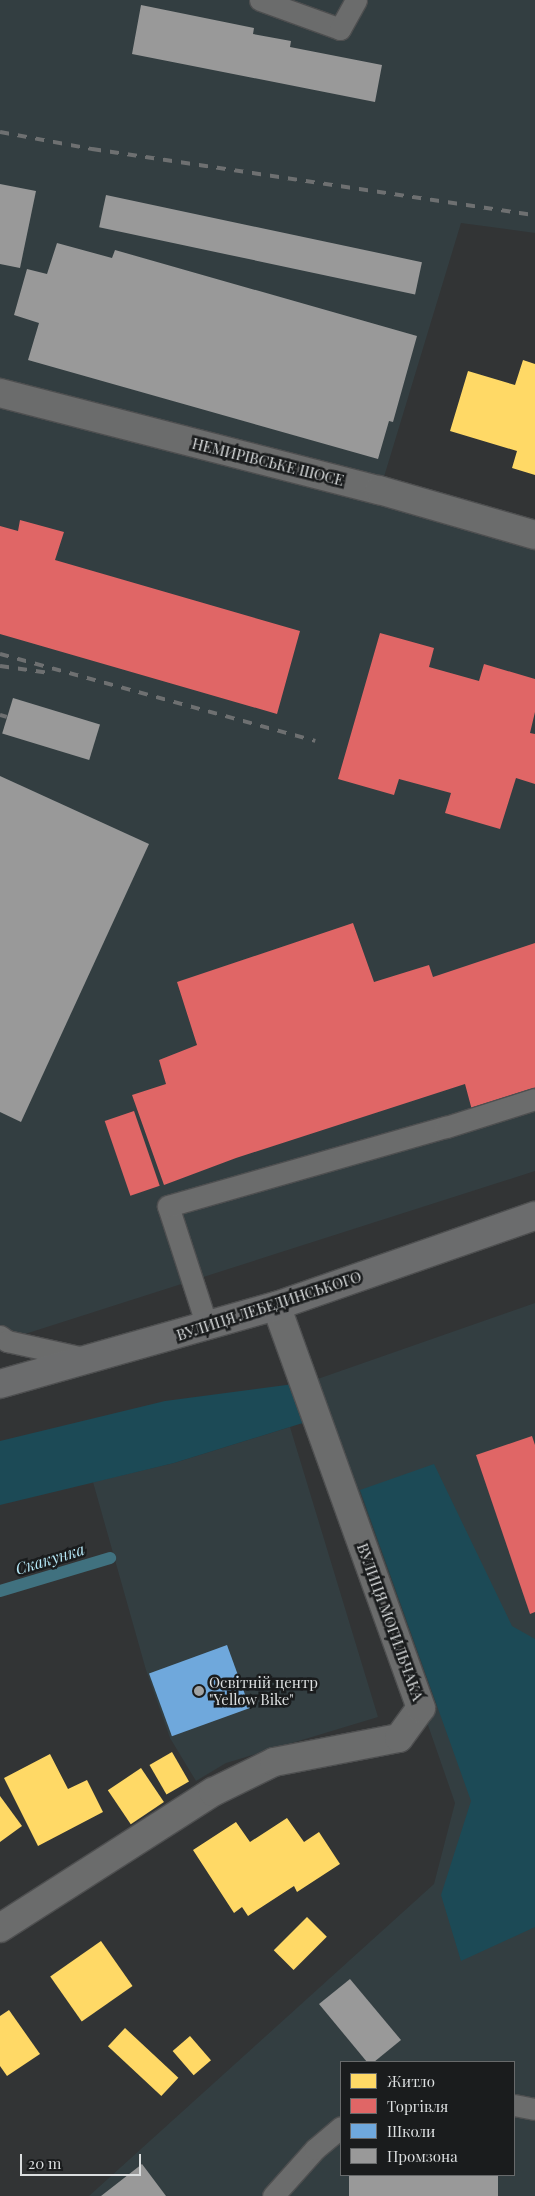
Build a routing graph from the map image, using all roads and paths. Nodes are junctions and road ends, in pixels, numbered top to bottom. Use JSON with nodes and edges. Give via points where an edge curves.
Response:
{"nodes":[{"id":1,"x":260,"y":0,"type":"edge"},
{"id":2,"x":356,"y":0,"type":"edge"},
{"id":3,"x":0,"y":394,"type":"edge"},
{"id":4,"x":535,"y":535,"type":"edge"},
{"id":5,"x":535,"y":1098,"type":"edge"},
{"id":6,"x":535,"y":1216,"type":"edge"},
{"id":7,"x":276,"y":1306,"type":"junction"},
{"id":8,"x":208,"y":1326,"type":"junction"},
{"id":9,"x":0,"y":1336,"type":"edge"},
{"id":10,"x":94,"y":1360,"type":"junction"},
{"id":11,"x":0,"y":1384,"type":"edge"},
{"id":12,"x":0,"y":1928,"type":"edge"},
{"id":13,"x":515,"y":2105,"type":"edge"},
{"id":14,"x":535,"y":2109,"type":"edge"},
{"id":15,"x":340,"y":2128,"type":"edge"},
{"id":16,"x":273,"y":2196,"type":"edge"}],
"edges":[{"from":1,"to":2,"type":"lane","via":[[340,29]]},
{"from":3,"to":4,"type":"street","name":"НЕМИРІВСЬКЕ ШОСЕ","via":[[380,490]]},
{"from":5,"to":8,"type":"lane","via":[[168,1206]]},
{"from":6,"to":7,"type":"main road","name":"ВУЛИЦЯ ЛЕБЕДИНСЬКОГО"},
{"from":7,"to":8,"type":"main road","name":"ВУЛИЦЯ ЛЕБЕДИНСЬКОГО"},
{"from":7,"to":12,"type":"street","name":"ВУЛИЦЯ МОГИЛЬЧАКА","via":[[421,1708],[399,1738],[274,1762],[213,1792]]},
{"from":8,"to":10,"type":"main road","name":"ВУЛИЦЯ ЛЕБЕДИНСЬКОГО"},
{"from":9,"to":10,"type":"lane","via":[[7,1341]]},
{"from":10,"to":11,"type":"main road","name":"ВУЛИЦЯ ЛЕБЕДИНСЬКОГО"},
{"from":13,"to":14,"type":"lane"},
{"from":15,"to":16,"type":"lane","via":[[315,2149]]}]}
